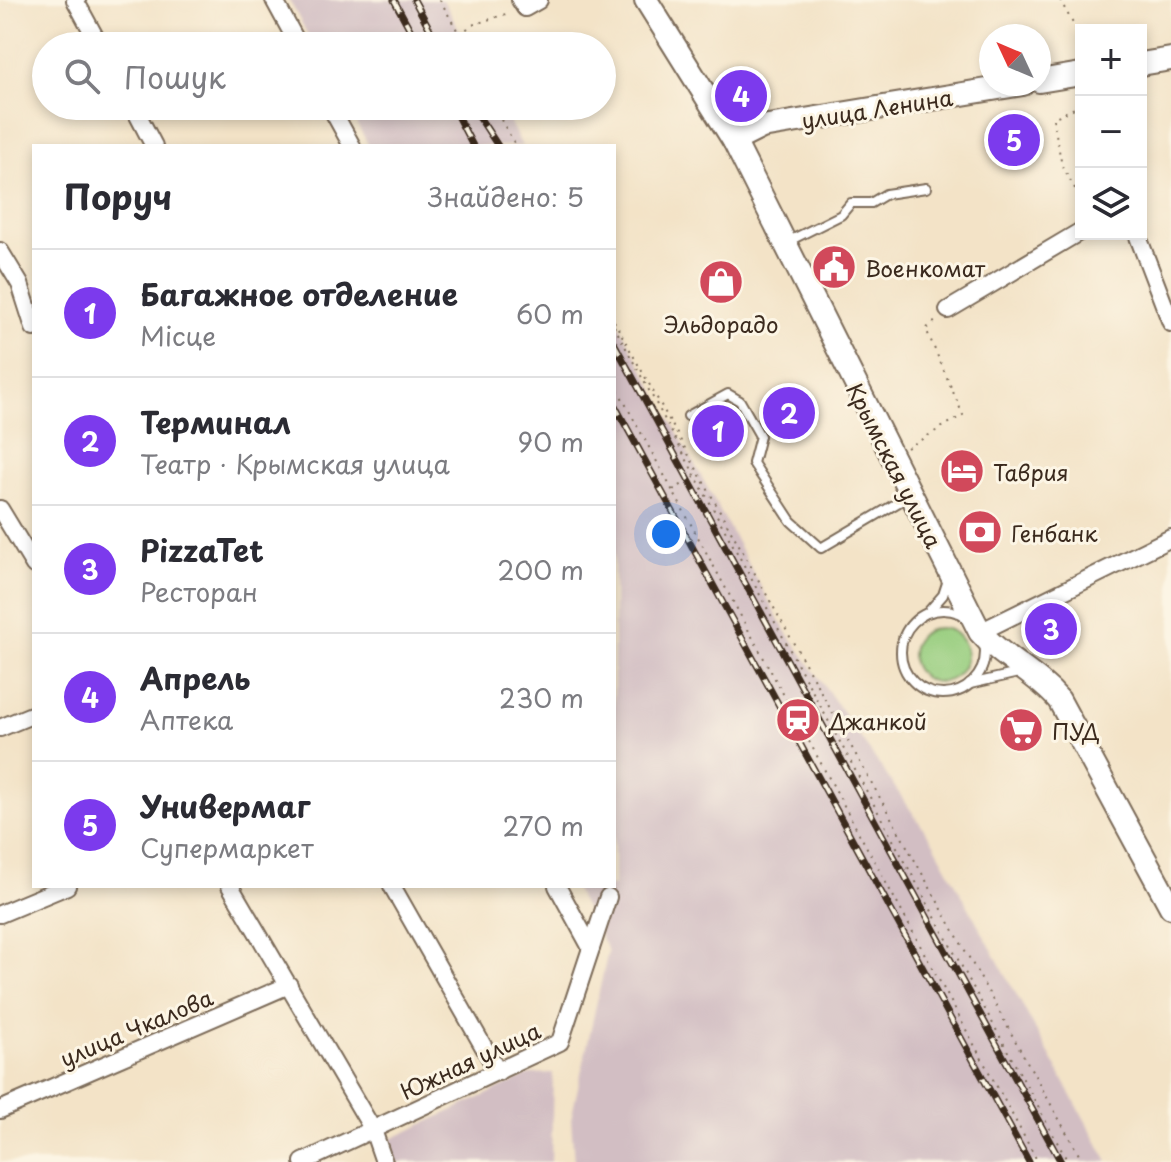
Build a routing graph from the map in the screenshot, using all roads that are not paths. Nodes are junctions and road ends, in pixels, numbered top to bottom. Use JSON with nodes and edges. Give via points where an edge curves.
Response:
{"nodes":[{"id":1,"x":75,"y":0,"type":"edge"},
{"id":2,"x":274,"y":0,"type":"edge"},
{"id":3,"x":646,"y":0,"type":"edge"},
{"id":4,"x":92,"y":32,"type":"edge"},
{"id":5,"x":291,"y":32,"type":"edge"},
{"id":6,"x":1171,"y":59,"type":"edge"},
{"id":7,"x":1147,"y":63,"type":"edge"},
{"id":8,"x":1075,"y":75,"type":"edge"},
{"id":9,"x":1051,"y":79,"type":"edge"},
{"id":10,"x":979,"y":91,"type":"edge"},
{"id":11,"x":140,"y":120,"type":"edge"},
{"id":12,"x":338,"y":120,"type":"edge"},
{"id":13,"x":734,"y":141,"type":"junction"},
{"id":14,"x":153,"y":144,"type":"edge"},
{"id":15,"x":351,"y":144,"type":"edge"},
{"id":16,"x":926,"y":188,"type":"dead end"},
{"id":17,"x":1075,"y":235,"type":"edge"},
{"id":18,"x":1139,"y":240,"type":"edge"},
{"id":19,"x":785,"y":243,"type":"junction"},
{"id":20,"x":0,"y":251,"type":"edge"},
{"id":21,"x":27,"y":283,"type":"edge"},
{"id":22,"x":948,"y":310,"type":"road end"},
{"id":23,"x":32,"y":315,"type":"edge"},
{"id":24,"x":1171,"y":323,"type":"edge"},
{"id":25,"x":688,"y":416,"type":"dead end"},
{"id":26,"x":909,"y":495,"type":"junction"},
{"id":27,"x":0,"y":509,"type":"edge"},
{"id":28,"x":1171,"y":538,"type":"edge"},
{"id":29,"x":32,"y":562,"type":"edge"},
{"id":30,"x":949,"y":572,"type":"junction"},
{"id":31,"x":927,"y":613,"type":"junction"},
{"id":32,"x":980,"y":632,"type":"junction"},
{"id":33,"x":1027,"y":671,"type":"junction"},
{"id":34,"x":969,"y":685,"type":"junction"},
{"id":35,"x":32,"y":715,"type":"edge"},
{"id":36,"x":0,"y":728,"type":"edge"},
{"id":37,"x":62,"y":888,"type":"edge"},
{"id":38,"x":231,"y":888,"type":"edge"},
{"id":39,"x":393,"y":888,"type":"edge"},
{"id":40,"x":558,"y":888,"type":"edge"},
{"id":41,"x":608,"y":897,"type":"dead end"},
{"id":42,"x":1171,"y":907,"type":"edge"},
{"id":43,"x":0,"y":914,"type":"edge"},
{"id":44,"x":591,"y":948,"type":"junction"},
{"id":45,"x":289,"y":985,"type":"junction"},
{"id":46,"x":498,"y":1072,"type":"junction"},
{"id":47,"x":0,"y":1110,"type":"edge"},
{"id":48,"x":373,"y":1130,"type":"junction"},
{"id":49,"x":303,"y":1162,"type":"edge"},
{"id":50,"x":384,"y":1162,"type":"edge"}],
"edges":[{"from":1,"to":4,"type":"street"},
{"from":2,"to":5,"type":"street"},
{"from":3,"to":13,"type":"main road","name":"Крымская улица"},
{"from":6,"to":7,"type":"main road"},
{"from":8,"to":9,"type":"main road"},
{"from":10,"to":13,"type":"main road","name":"улица Ленина","via":[[762,127]]},
{"from":11,"to":14,"type":"street"},
{"from":12,"to":15,"type":"street"},
{"from":13,"to":19,"type":"main road","name":"Крымская улица"},
{"from":16,"to":19,"type":"lane","via":[[851,203],[841,215]]},
{"from":17,"to":22,"type":"street"},
{"from":18,"to":24,"type":"street"},
{"from":19,"to":26,"type":"main road","name":"Крымская улица"},
{"from":20,"to":21,"type":"street"},
{"from":21,"to":23,"type":"street"},
{"from":25,"to":26,"type":"lane","via":[[728,394],[740,401],[760,436],[753,463],[791,521],[821,548]]},
{"from":26,"to":30,"type":"main road","name":"Крымская улица"},
{"from":27,"to":29,"type":"street"},
{"from":28,"to":32,"type":"street"},
{"from":30,"to":31,"type":"lane","via":[[943,595]]},
{"from":30,"to":32,"type":"main road","name":"Крымская улица"},
{"from":31,"to":32,"type":"lane","via":[[957,613]]},
{"from":31,"to":34,"type":"lane","via":[[911,625],[902,644],[907,673],[921,688],[941,694]]},
{"from":32,"to":33,"type":"main road","name":"Крымская улица"},
{"from":32,"to":34,"type":"lane","via":[[984,660]]},
{"from":33,"to":34,"type":"lane"},
{"from":33,"to":42,"type":"main road","name":"Крымская улица","via":[[1059,700]]},
{"from":35,"to":36,"type":"street"},
{"from":37,"to":43,"type":"street"},
{"from":38,"to":45,"type":"street"},
{"from":39,"to":46,"type":"street"},
{"from":40,"to":44,"type":"street"},
{"from":41,"to":44,"type":"street","name":"Южная улица"},
{"from":44,"to":46,"type":"street","name":"Южная улица","via":[[560,1042]]},
{"from":45,"to":47,"type":"street","name":"улица Чкалова"},
{"from":45,"to":48,"type":"street"},
{"from":46,"to":48,"type":"street","name":"Южная улица"},
{"from":48,"to":49,"type":"street","name":"Южная улица"},
{"from":48,"to":50,"type":"street"}]}
